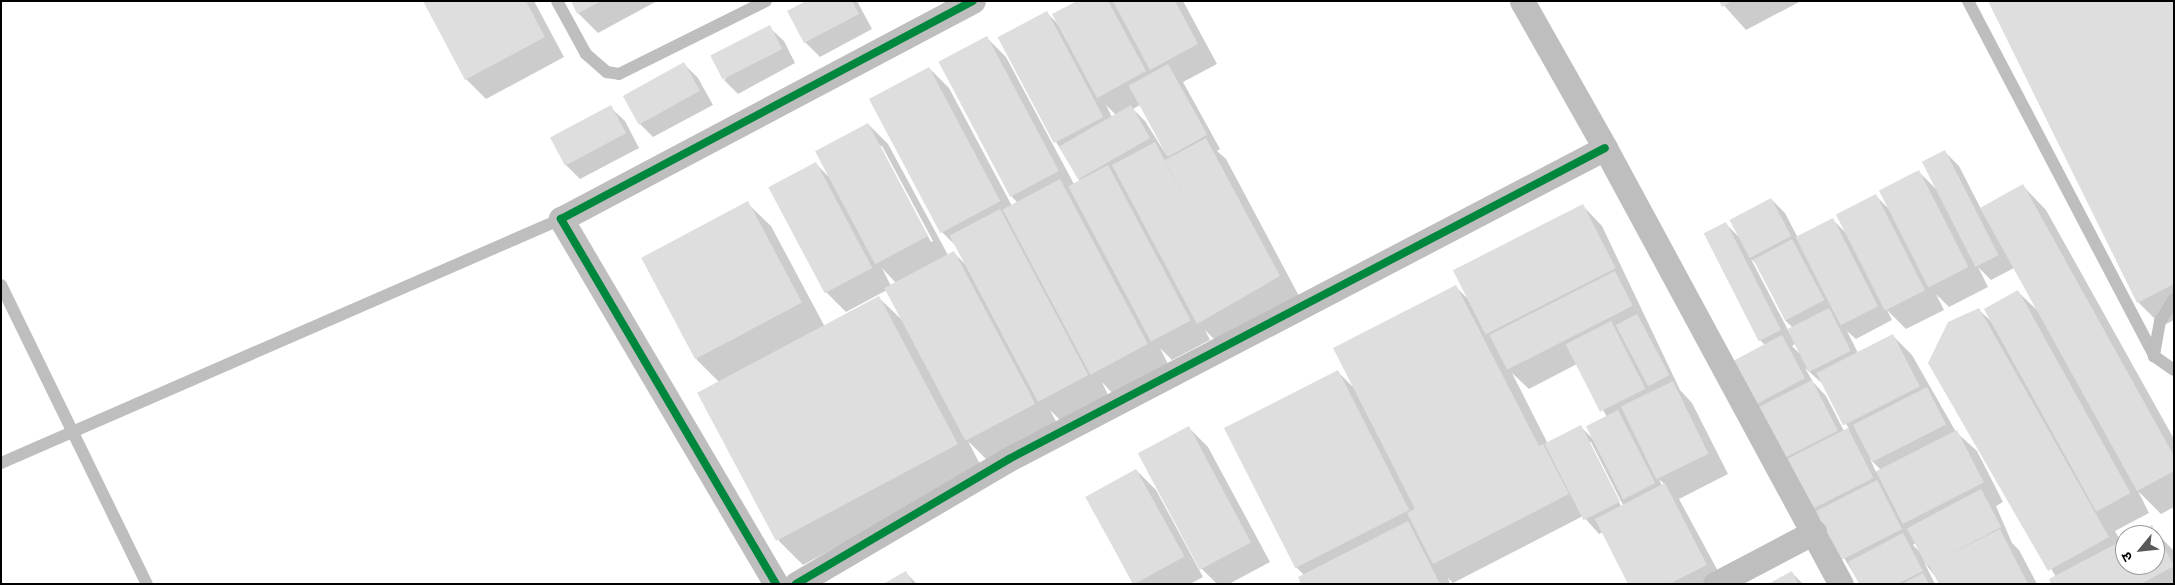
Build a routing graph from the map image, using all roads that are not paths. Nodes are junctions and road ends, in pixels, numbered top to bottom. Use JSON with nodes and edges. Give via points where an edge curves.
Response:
{"nodes":[{"id":1,"x":557,"y":1,"type":"edge"},
{"id":2,"x":766,"y":1,"type":"edge"},
{"id":3,"x":973,"y":1,"type":"edge"},
{"id":4,"x":1522,"y":1,"type":"edge"},
{"id":5,"x":1968,"y":1,"type":"edge"},
{"id":6,"x":1606,"y":148,"type":"junction"},
{"id":7,"x":561,"y":219,"type":"junction"},
{"id":8,"x":1,"y":285,"type":"edge"},
{"id":9,"x":2174,"y":300,"type":"edge"},
{"id":10,"x":2154,"y":356,"type":"junction"},
{"id":11,"x":2174,"y":370,"type":"edge"},
{"id":12,"x":74,"y":430,"type":"junction"},
{"id":13,"x":1,"y":463,"type":"edge"},
{"id":14,"x":1814,"y":532,"type":"junction"},
{"id":15,"x":147,"y":584,"type":"edge"},
{"id":16,"x":776,"y":584,"type":"edge"},
{"id":17,"x":796,"y":584,"type":"edge"},
{"id":18,"x":1715,"y":584,"type":"edge"},
{"id":19,"x":1841,"y":584,"type":"edge"}],
"edges":[{"from":1,"to":2,"type":"lane","via":[[586,54],[607,72],[619,74]]},
{"from":3,"to":7,"type":"street"},
{"from":4,"to":6,"type":"street"},
{"from":5,"to":10,"type":"lane"},
{"from":6,"to":14,"type":"street"},
{"from":6,"to":17,"type":"street","via":[[1009,459]]},
{"from":7,"to":12,"type":"lane"},
{"from":7,"to":16,"type":"street"},
{"from":8,"to":12,"type":"lane"},
{"from":9,"to":10,"type":"lane","via":[[2160,321]]},
{"from":10,"to":11,"type":"lane"},
{"from":12,"to":13,"type":"lane"},
{"from":12,"to":15,"type":"lane"},
{"from":14,"to":18,"type":"street"},
{"from":14,"to":19,"type":"street"}]}
